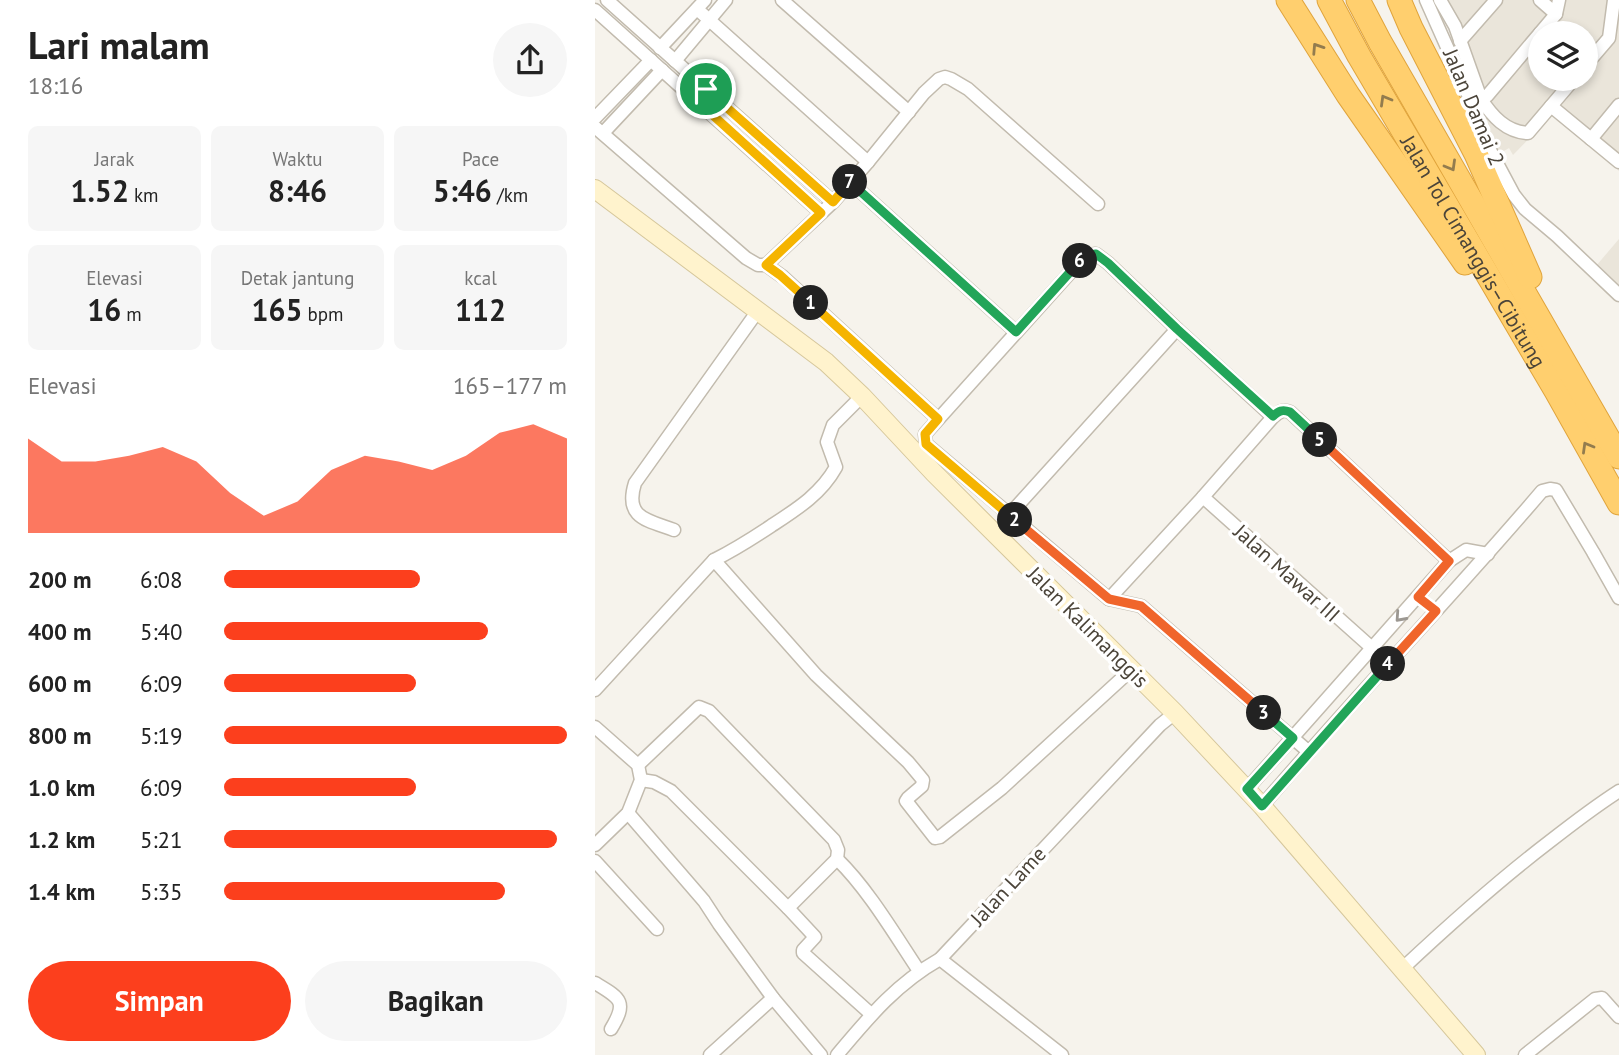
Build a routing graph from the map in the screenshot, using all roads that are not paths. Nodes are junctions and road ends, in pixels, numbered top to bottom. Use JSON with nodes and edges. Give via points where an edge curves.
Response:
{"nodes":[{"id":1,"x":607,"y":0,"type":"edge"},
{"id":2,"x":726,"y":0,"type":"edge"},
{"id":3,"x":782,"y":0,"type":"edge"},
{"id":4,"x":1288,"y":0,"type":"edge"},
{"id":5,"x":1329,"y":0,"type":"edge"},
{"id":6,"x":1358,"y":0,"type":"edge"},
{"id":7,"x":1399,"y":0,"type":"edge"},
{"id":8,"x":1426,"y":0,"type":"edge"},
{"id":9,"x":1440,"y":0,"type":"edge"},
{"id":10,"x":1496,"y":0,"type":"edge"},
{"id":11,"x":1539,"y":0,"type":"edge"},
{"id":12,"x":1559,"y":0,"type":"edge"},
{"id":13,"x":1614,"y":0,"type":"edge"},
{"id":14,"x":701,"y":4,"type":"edge"},
{"id":15,"x":595,"y":10,"type":"edge"},
{"id":16,"x":1556,"y":14,"type":"junction"},
{"id":17,"x":709,"y":20,"type":"junction"},
{"id":18,"x":1550,"y":21,"type":"edge"},
{"id":19,"x":1460,"y":41,"type":"junction"},
{"id":20,"x":1614,"y":42,"type":"edge"},
{"id":21,"x":1528,"y":47,"type":"edge"},
{"id":22,"x":660,"y":48,"type":"junction"},
{"id":23,"x":1598,"y":55,"type":"edge"},
{"id":24,"x":651,"y":60,"type":"junction"},
{"id":25,"x":675,"y":61,"type":"junction"},
{"id":26,"x":662,"y":70,"type":"junction"},
{"id":27,"x":706,"y":89,"type":"junction"},
{"id":28,"x":1564,"y":91,"type":"edge"},
{"id":29,"x":1481,"y":99,"type":"junction"},
{"id":30,"x":696,"y":100,"type":"junction"},
{"id":31,"x":1619,"y":105,"type":"edge"},
{"id":32,"x":1551,"y":106,"type":"junction"},
{"id":33,"x":909,"y":112,"type":"junction"},
{"id":34,"x":595,"y":118,"type":"edge"},
{"id":35,"x":599,"y":130,"type":"edge"},
{"id":36,"x":1591,"y":139,"type":"junction"},
{"id":37,"x":868,"y":162,"type":"junction"},
{"id":38,"x":1619,"y":162,"type":"edge"},
{"id":39,"x":850,"y":182,"type":"junction"},
{"id":40,"x":595,"y":189,"type":"edge"},
{"id":41,"x":833,"y":202,"type":"junction"},
{"id":42,"x":1098,"y":204,"type":"dead end"},
{"id":43,"x":821,"y":213,"type":"junction"},
{"id":44,"x":766,"y":265,"type":"junction"},
{"id":45,"x":1619,"y":295,"type":"edge"},
{"id":46,"x":757,"y":312,"type":"junction"},
{"id":47,"x":1177,"y":329,"type":"junction"},
{"id":48,"x":1016,"y":332,"type":"junction"},
{"id":49,"x":1566,"y":387,"type":"junction"},
{"id":50,"x":862,"y":396,"type":"junction"},
{"id":51,"x":1273,"y":416,"type":"junction"},
{"id":52,"x":938,"y":419,"type":"junction"},
{"id":53,"x":1619,"y":457,"type":"edge"},
{"id":54,"x":1203,"y":497,"type":"junction"},
{"id":55,"x":1619,"y":503,"type":"edge"},
{"id":56,"x":1009,"y":515,"type":"junction"},
{"id":57,"x":674,"y":530,"type":"dead end"},
{"id":58,"x":1488,"y":554,"type":"junction"},
{"id":59,"x":714,"y":560,"type":"junction"},
{"id":60,"x":1449,"y":561,"type":"junction"},
{"id":61,"x":1418,"y":597,"type":"junction"},
{"id":62,"x":1619,"y":598,"type":"edge"},
{"id":63,"x":1109,"y":599,"type":"junction"},
{"id":64,"x":1436,"y":611,"type":"junction"},
{"id":65,"x":1372,"y":648,"type":"junction"},
{"id":66,"x":1131,"y":670,"type":"junction"},
{"id":67,"x":595,"y":690,"type":"edge"},
{"id":68,"x":1175,"y":713,"type":"junction"},
{"id":69,"x":595,"y":727,"type":"edge"},
{"id":70,"x":1293,"y":738,"type":"junction"},
{"id":71,"x":1309,"y":752,"type":"junction"},
{"id":72,"x":638,"y":765,"type":"junction"},
{"id":73,"x":641,"y":780,"type":"junction"},
{"id":74,"x":1247,"y":789,"type":"junction"},
{"id":75,"x":1619,"y":791,"type":"edge"},
{"id":76,"x":1262,"y":806,"type":"junction"},
{"id":77,"x":628,"y":813,"type":"junction"},
{"id":78,"x":595,"y":845,"type":"edge"},
{"id":79,"x":837,"y":859,"type":"junction"},
{"id":80,"x":595,"y":861,"type":"edge"},
{"id":81,"x":788,"y":908,"type":"junction"},
{"id":82,"x":657,"y":929,"type":"dead end"},
{"id":83,"x":940,"y":959,"type":"junction"},
{"id":84,"x":1402,"y":968,"type":"junction"},
{"id":85,"x":919,"y":971,"type":"junction"},
{"id":86,"x":595,"y":983,"type":"edge"},
{"id":87,"x":773,"y":998,"type":"junction"},
{"id":88,"x":871,"y":1014,"type":"junction"},
{"id":89,"x":1619,"y":1017,"type":"edge"},
{"id":90,"x":611,"y":1029,"type":"dead end"},
{"id":91,"x":1057,"y":1051,"type":"edge"},
{"id":92,"x":710,"y":1055,"type":"edge"},
{"id":93,"x":821,"y":1055,"type":"edge"},
{"id":94,"x":837,"y":1055,"type":"edge"},
{"id":95,"x":1042,"y":1055,"type":"edge"},
{"id":96,"x":1476,"y":1055,"type":"edge"},
{"id":97,"x":1525,"y":1055,"type":"edge"}],
"edges":[{"from":1,"to":22,"type":"street"},
{"from":2,"to":17,"type":"street"},
{"from":3,"to":33,"type":"street"},
{"from":49,"to":4,"type":"highway","one_way":true,"via":[[1363,117]]},
{"from":49,"to":5,"type":"highway","name":"Jalan Tol Cimanggis–Cibitung","one_way":true,"via":[[1359,56]]},
{"from":6,"to":49,"type":"highway","name":"Jalan Tol Cimanggis–Cibitung","one_way":true},
{"from":7,"to":49,"type":"highway","via":[[1476,154]]},
{"from":8,"to":45,"type":"street","name":"Jalan Damai 2","via":[[1483,137],[1514,195]]},
{"from":9,"to":19,"type":"street"},
{"from":10,"to":19,"type":"street"},
{"from":11,"to":16,"type":"street"},
{"from":12,"to":16,"type":"street"},
{"from":13,"to":20,"type":"street"},
{"from":14,"to":17,"type":"street"},
{"from":14,"to":22,"type":"street"},
{"from":15,"to":24,"type":"street"},
{"from":16,"to":18,"type":"street"},
{"from":17,"to":25,"type":"street"},
{"from":17,"to":37,"type":"street"},
{"from":19,"to":29,"type":"street"},
{"from":20,"to":23,"type":"street"},
{"from":21,"to":29,"type":"street"},
{"from":22,"to":25,"type":"street"},
{"from":24,"to":26,"type":"street"},
{"from":24,"to":34,"type":"street"},
{"from":25,"to":27,"type":"street"},
{"from":26,"to":30,"type":"street"},
{"from":26,"to":35,"type":"street"},
{"from":27,"to":30,"type":"street"},
{"from":27,"to":41,"type":"street"},
{"from":28,"to":32,"type":"street"},
{"from":29,"to":32,"type":"street","via":[[1490,113],[1517,133],[1528,133]]},
{"from":30,"to":43,"type":"street"},
{"from":31,"to":36,"type":"street"},
{"from":32,"to":36,"type":"street"},
{"from":33,"to":37,"type":"street"},
{"from":33,"to":42,"type":"street","via":[[939,79],[951,79]]},
{"from":35,"to":44,"type":"street","via":[[737,251]]},
{"from":36,"to":38,"type":"street"},
{"from":37,"to":39,"type":"street"},
{"from":39,"to":41,"type":"street"},
{"from":39,"to":48,"type":"street"},
{"from":40,"to":46,"type":"main road","name":"Jalan Kalimanggis"},
{"from":41,"to":43,"type":"street"},
{"from":43,"to":44,"type":"street"},
{"from":44,"to":52,"type":"street"},
{"from":46,"to":50,"type":"main road","name":"Jalan Kalimanggis","via":[[826,362]]},
{"from":46,"to":57,"type":"street","via":[[631,494],[637,515]]},
{"from":47,"to":48,"type":"street","via":[[1096,254],[1085,256]]},
{"from":47,"to":51,"type":"street"},
{"from":47,"to":56,"type":"street"},
{"from":48,"to":52,"type":"street"},
{"from":49,"to":53,"type":"highway","name":"Jalan Tol Cimanggis–Cibitung"},
{"from":55,"to":49,"type":"highway","name":"Jalan Tol Cimanggis–Cibitung","one_way":true},
{"from":50,"to":59,"type":"street","via":[[834,425],[827,442],[836,467],[829,479],[807,502]]},
{"from":50,"to":66,"type":"main road","name":"Jalan Kalimanggis"},
{"from":51,"to":54,"type":"street"},
{"from":51,"to":60,"type":"street","via":[[1290,412]]},
{"from":52,"to":56,"type":"street","via":[[925,434],[926,444]]},
{"from":54,"to":63,"type":"street"},
{"from":54,"to":65,"type":"street","name":"Jalan Mawar III"},
{"from":56,"to":63,"type":"street"},
{"from":58,"to":60,"type":"street","via":[[1466,550]]},
{"from":58,"to":62,"type":"street","via":[[1542,491],[1556,490]]},
{"from":58,"to":64,"type":"street"},
{"from":59,"to":66,"type":"street","via":[[816,675],[923,780],[906,801],[935,838],[1002,788]]},
{"from":59,"to":67,"type":"street"},
{"from":60,"to":61,"type":"street"},
{"from":61,"to":64,"type":"street"},
{"from":61,"to":65,"type":"street","one_way":true},
{"from":63,"to":70,"type":"street","via":[[1141,606]]},
{"from":64,"to":71,"type":"street"},
{"from":65,"to":70,"type":"street"},
{"from":66,"to":68,"type":"main road","name":"Jalan Kalimanggis"},
{"from":68,"to":74,"type":"main road","name":"Jalan Kalimanggis"},
{"from":68,"to":83,"type":"street","name":"Jalan Lame"},
{"from":69,"to":72,"type":"street"},
{"from":70,"to":71,"type":"street"},
{"from":70,"to":74,"type":"street"},
{"from":71,"to":76,"type":"street"},
{"from":72,"to":73,"type":"street"},
{"from":72,"to":79,"type":"street","via":[[699,707],[709,711],[834,840]]},
{"from":73,"to":77,"type":"street"},
{"from":73,"to":81,"type":"street","via":[[671,791]]},
{"from":74,"to":76,"type":"main road","name":"Jalan Kalimanggis"},
{"from":75,"to":84,"type":"street","via":[[1524,861]]},
{"from":76,"to":84,"type":"main road","name":"Jalan Kalimanggis"},
{"from":77,"to":78,"type":"street"},
{"from":77,"to":87,"type":"street","via":[[704,901]]},
{"from":79,"to":81,"type":"street"},
{"from":79,"to":85,"type":"street"},
{"from":80,"to":82,"type":"street"},
{"from":81,"to":88,"type":"street","via":[[815,937],[803,953]]},
{"from":83,"to":85,"type":"street","name":"Jalan Lame"},
{"from":83,"to":91,"type":"street"},
{"from":84,"to":96,"type":"main road","name":"Jalan Kalimanggis"},
{"from":85,"to":88,"type":"street","name":"Jalan Lame"},
{"from":86,"to":90,"type":"street","via":[[611,993],[622,1008]]},
{"from":87,"to":92,"type":"street"},
{"from":87,"to":93,"type":"street"},
{"from":88,"to":94,"type":"street","name":"Jalan Lame"},
{"from":89,"to":97,"type":"street","via":[[1602,998],[1595,999]]},
{"from":91,"to":95,"type":"street"}]}
